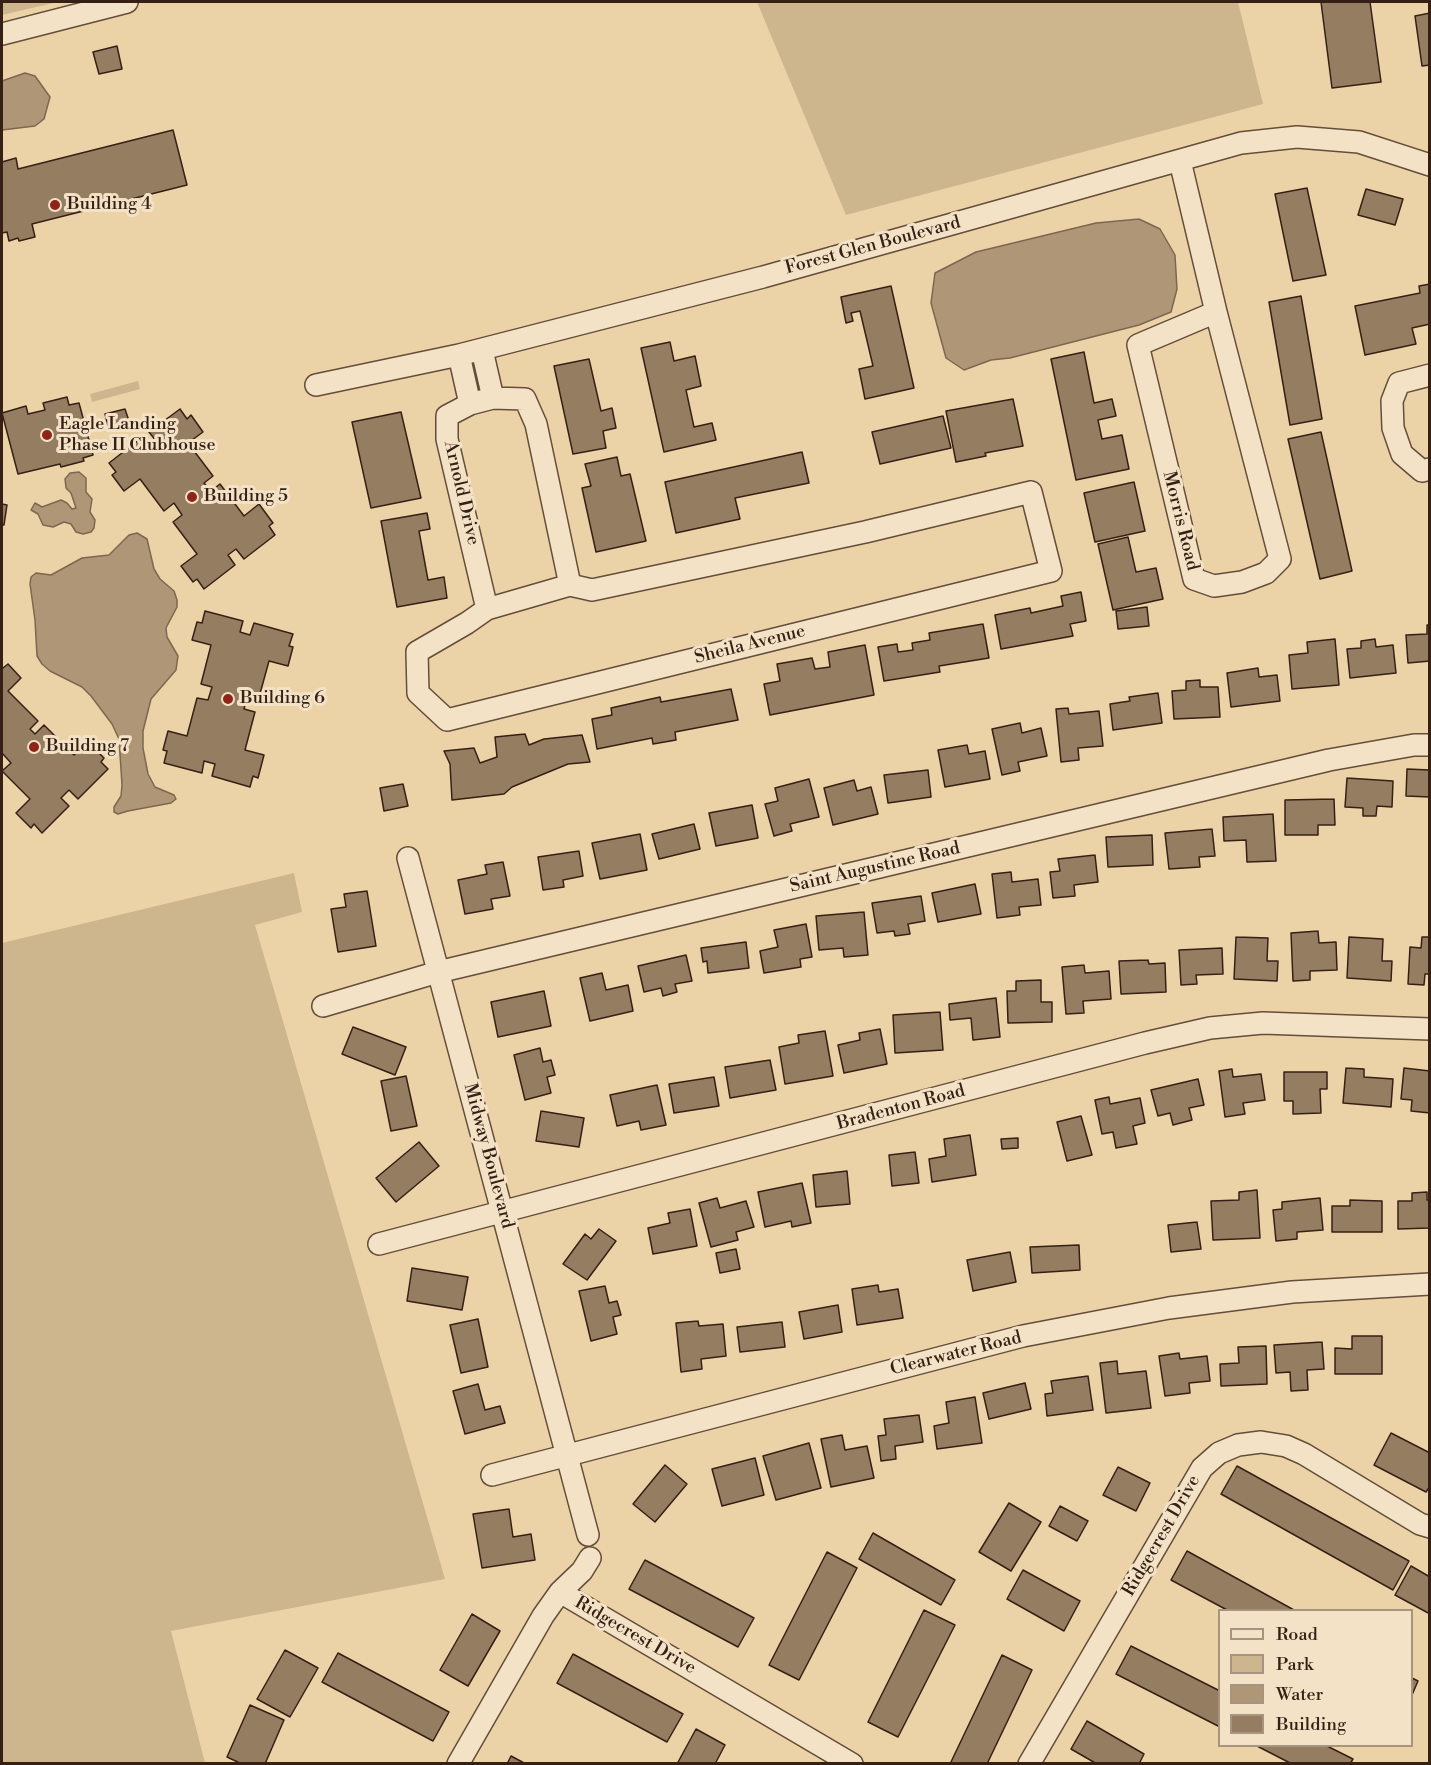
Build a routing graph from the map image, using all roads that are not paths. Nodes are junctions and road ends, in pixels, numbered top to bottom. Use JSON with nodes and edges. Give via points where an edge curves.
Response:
{"nodes":[{"id":1,"x":127,"y":2,"type":"edge"},
{"id":2,"x":2,"y":34,"type":"edge"},
{"id":3,"x":1180,"y":161,"type":"junction"},
{"id":4,"x":1430,"y":165,"type":"edge"},
{"id":5,"x":1216,"y":312,"type":"junction"},
{"id":6,"x":482,"y":350,"type":"junction"},
{"id":7,"x":459,"y":355,"type":"junction"},
{"id":8,"x":1430,"y":375,"type":"edge"},
{"id":9,"x":316,"y":385,"type":"dead end"},
{"id":10,"x":494,"y":398,"type":"junction"},
{"id":11,"x":470,"y":404,"type":"junction"},
{"id":12,"x":1430,"y":469,"type":"edge"},
{"id":13,"x":570,"y":585,"type":"junction"},
{"id":14,"x":487,"y":609,"type":"junction"},
{"id":15,"x":1430,"y":744,"type":"edge"},
{"id":16,"x":408,"y":858,"type":"dead end"},
{"id":17,"x":438,"y":972,"type":"junction"},
{"id":18,"x":323,"y":1006,"type":"dead end"},
{"id":19,"x":1430,"y":1029,"type":"edge"},
{"id":20,"x":503,"y":1213,"type":"junction"},
{"id":21,"x":379,"y":1244,"type":"dead end"},
{"id":22,"x":1430,"y":1284,"type":"edge"},
{"id":23,"x":568,"y":1455,"type":"junction"},
{"id":24,"x":492,"y":1475,"type":"dead end"},
{"id":25,"x":1430,"y":1527,"type":"edge"},
{"id":26,"x":588,"y":1535,"type":"dead end"},
{"id":27,"x":590,"y":1558,"type":"dead end"},
{"id":28,"x":560,"y":1592,"type":"junction"},
{"id":29,"x":458,"y":1764,"type":"edge"},
{"id":30,"x":852,"y":1764,"type":"edge"},
{"id":31,"x":1029,"y":1764,"type":"edge"}],
"edges":[{"from":1,"to":2,"type":"street"},
{"from":3,"to":4,"type":"street","name":"Forest Glen Boulevard","via":[[1241,143],[1298,137],[1359,142]]},
{"from":3,"to":5,"type":"street","name":"Morris Road"},
{"from":3,"to":6,"type":"street","name":"Forest Glen Boulevard"},
{"from":5,"to":5,"type":"street","name":"Morris Road","via":[[1280,559],[1266,573],[1214,586],[1194,579],[1138,345]]},
{"from":6,"to":7,"type":"street","name":"Forest Glen Boulevard"},
{"from":6,"to":10,"type":"street"},
{"from":7,"to":9,"type":"street","name":"Forest Glen Boulevard"},
{"from":7,"to":11,"type":"street"},
{"from":8,"to":12,"type":"street","via":[[1398,383],[1392,401],[1393,428],[1402,454],[1422,471]]},
{"from":10,"to":11,"type":"street"},
{"from":10,"to":13,"type":"street","via":[[525,399],[536,424]]},
{"from":11,"to":14,"type":"street","name":"Arnold Drive","via":[[447,416],[447,439]]},
{"from":13,"to":14,"type":"street","name":"Sheila Avenue"},
{"from":13,"to":14,"type":"street","name":"Sheila Avenue","via":[[592,590],[1031,492],[1051,571],[447,720],[418,693],[417,652]]},
{"from":15,"to":17,"type":"street","name":"Saint Augustine Road","via":[[1329,760]]},
{"from":16,"to":17,"type":"street","name":"Midway Boulevard"},
{"from":17,"to":18,"type":"street","name":"Saint Augustine Road"},
{"from":17,"to":20,"type":"street","name":"Midway Boulevard"},
{"from":19,"to":20,"type":"street","name":"Bradenton Road","via":[[1263,1023],[1210,1028]]},
{"from":20,"to":21,"type":"street","name":"Bradenton Road"},
{"from":20,"to":23,"type":"street","name":"Midway Boulevard"},
{"from":22,"to":23,"type":"street","name":"Clearwater Road","via":[[1292,1292],[1169,1308],[1023,1336]]},
{"from":23,"to":24,"type":"street","name":"Clearwater Road"},
{"from":23,"to":26,"type":"street","name":"Midway Boulevard"},
{"from":25,"to":31,"type":"street","name":"Ridgecrest Drive","via":[[1286,1446],[1261,1442],[1219,1453],[1202,1468]]},
{"from":27,"to":28,"type":"street"},
{"from":28,"to":29,"type":"street","name":"Ridgecrest Drive"},
{"from":28,"to":30,"type":"street","name":"Ridgecrest Drive"}]}
